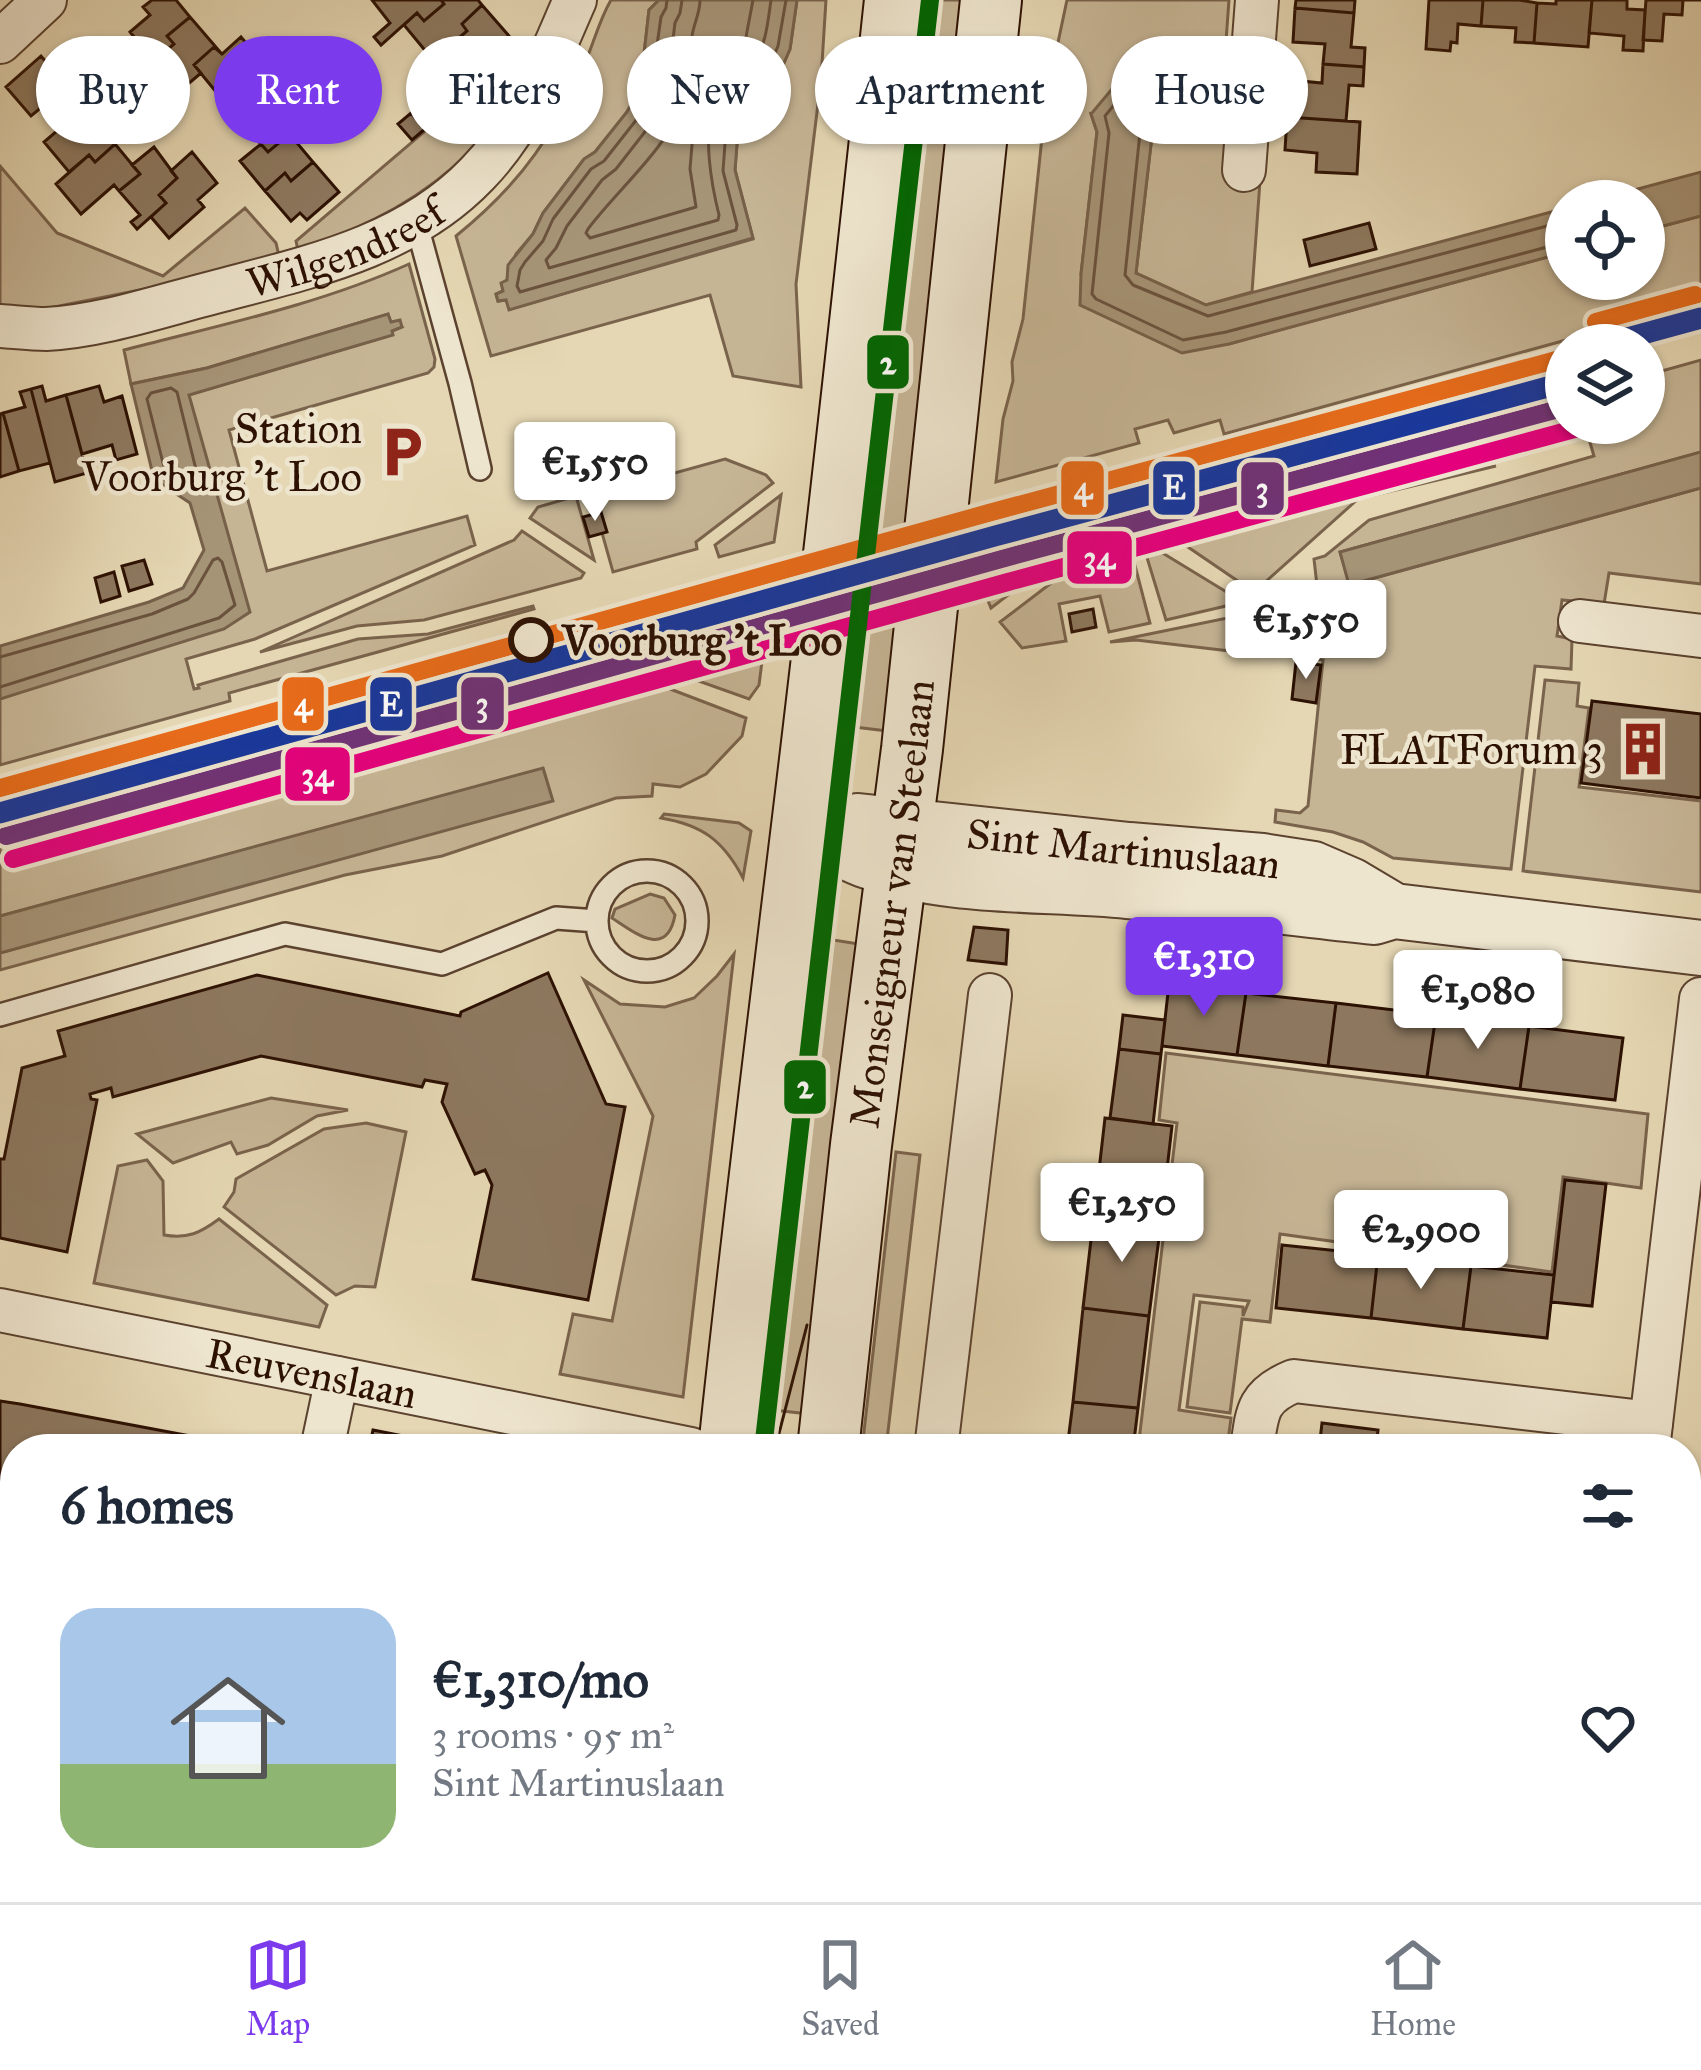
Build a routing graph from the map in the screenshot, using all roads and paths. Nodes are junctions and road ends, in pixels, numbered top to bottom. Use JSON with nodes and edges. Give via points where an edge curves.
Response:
{"nodes":[{"id":1,"x":45,"y":0,"type":"edge"},
{"id":2,"x":575,"y":0,"type":"edge"},
{"id":3,"x":895,"y":0,"type":"edge"},
{"id":4,"x":991,"y":0,"type":"edge"},
{"id":5,"x":1257,"y":0,"type":"edge"},
{"id":6,"x":0,"y":42,"type":"edge"},
{"id":7,"x":1244,"y":170,"type":"dead end"},
{"id":8,"x":416,"y":222,"type":"junction"},
{"id":9,"x":0,"y":326,"type":"edge"},
{"id":10,"x":480,"y":469,"type":"dead end"},
{"id":11,"x":1580,"y":621,"type":"dead end"},
{"id":12,"x":1701,"y":636,"type":"edge"},
{"id":13,"x":801,"y":824,"type":"junction"},
{"id":14,"x":898,"y":848,"type":"junction"},
{"id":15,"x":597,"y":922,"type":"junction"},
{"id":16,"x":1701,"y":948,"type":"edge"},
{"id":17,"x":990,"y":995,"type":"dead end"},
{"id":18,"x":1701,"y":999,"type":"edge"},
{"id":19,"x":0,"y":1015,"type":"edge"},
{"id":20,"x":0,"y":1310,"type":"edge"},
{"id":21,"x":337,"y":1378,"type":"junction"},
{"id":22,"x":325,"y":1434,"type":"edge"},
{"id":23,"x":616,"y":1434,"type":"edge"},
{"id":24,"x":731,"y":1434,"type":"edge"},
{"id":25,"x":830,"y":1434,"type":"edge"},
{"id":26,"x":938,"y":1434,"type":"edge"},
{"id":27,"x":1254,"y":1434,"type":"edge"},
{"id":28,"x":1636,"y":1434,"type":"edge"},
{"id":29,"x":1649,"y":1434,"type":"edge"}],
"edges":[{"from":1,"to":6,"type":"street"},
{"from":2,"to":8,"type":"street","name":"Wilgendreef","via":[[502,147]]},
{"from":3,"to":13,"type":"main road"},
{"from":4,"to":14,"type":"main road","name":"Monseigneur van Steelaan"},
{"from":5,"to":7,"type":"street"},
{"from":8,"to":9,"type":"street","name":"Wilgendreef","via":[[326,264],[172,304],[44,329]]},
{"from":8,"to":10,"type":"lane"},
{"from":11,"to":12,"type":"street"},
{"from":13,"to":14,"type":"street","name":"Sint Martinuslaan","via":[[832,846]]},
{"from":13,"to":24,"type":"main road"},
{"from":14,"to":16,"type":"street","name":"Sint Martinuslaan","via":[[978,881],[1374,917],[1394,911]]},
{"from":14,"to":25,"type":"main road","name":"Monseigneur van Steelaan"},
{"from":15,"to":15,"type":"lane","via":[[614,883],[643,871],[674,878],[697,916],[680,959],[648,971],[615,960]]},
{"from":15,"to":19,"type":"lane","via":[[556,918],[442,964],[285,934]]},
{"from":17,"to":26,"type":"street"},
{"from":18,"to":29,"type":"street"},
{"from":20,"to":21,"type":"street","name":"Reuvenslaan"},
{"from":21,"to":22,"type":"street"},
{"from":21,"to":23,"type":"street","name":"Reuvenslaan"},
{"from":27,"to":28,"type":"street","via":[[1264,1399],[1294,1381]]}]}
